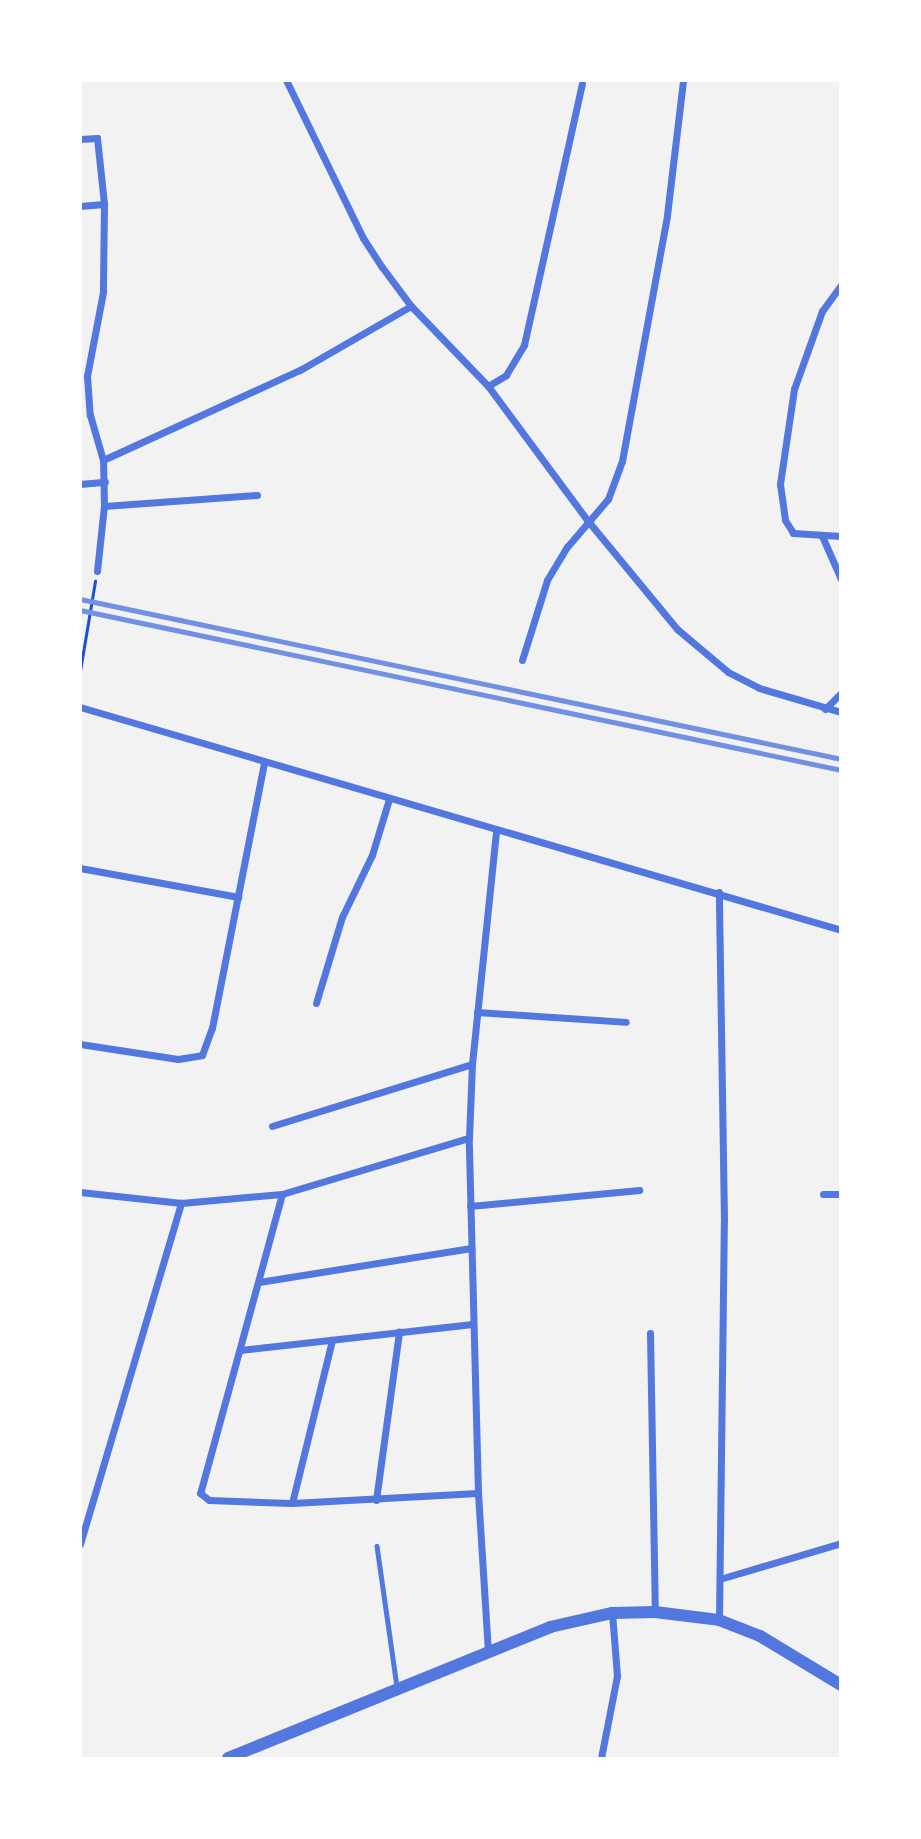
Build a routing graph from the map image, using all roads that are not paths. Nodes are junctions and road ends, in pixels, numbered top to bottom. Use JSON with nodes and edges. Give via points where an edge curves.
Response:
{"nodes":[{"id":1,"x":286,"y":80,"type":"edge"},
{"id":2,"x":683,"y":80,"type":"edge"},
{"id":3,"x":582,"y":83,"type":"dead end"},
{"id":4,"x":80,"y":139,"type":"edge"},
{"id":5,"x":104,"y":204,"type":"junction"},
{"id":6,"x":80,"y":206,"type":"edge"},
{"id":7,"x":841,"y":285,"type":"edge"},
{"id":8,"x":411,"y":306,"type":"junction"},
{"id":9,"x":488,"y":386,"type":"junction"},
{"id":10,"x":103,"y":460,"type":"junction"},
{"id":11,"x":105,"y":482,"type":"junction"},
{"id":12,"x":80,"y":484,"type":"edge"},
{"id":13,"x":257,"y":495,"type":"dead end"},
{"id":14,"x":104,"y":506,"type":"junction"},
{"id":15,"x":588,"y":521,"type":"junction"},
{"id":16,"x":822,"y":536,"type":"junction"},
{"id":17,"x":841,"y":536,"type":"edge"},
{"id":18,"x":97,"y":571,"type":"road end"},
{"id":19,"x":841,"y":579,"type":"edge"},
{"id":20,"x":522,"y":660,"type":"dead end"},
{"id":21,"x":841,"y":693,"type":"edge"},
{"id":22,"x":80,"y":706,"type":"edge"},
{"id":23,"x":825,"y":709,"type":"junction"},
{"id":24,"x":841,"y":712,"type":"edge"},
{"id":25,"x":264,"y":763,"type":"junction"},
{"id":26,"x":389,"y":799,"type":"junction"},
{"id":27,"x":496,"y":833,"type":"junction"},
{"id":28,"x":80,"y":868,"type":"edge"},
{"id":29,"x":719,"y":892,"type":"junction"},
{"id":30,"x":238,"y":897,"type":"junction"},
{"id":31,"x":841,"y":930,"type":"edge"},
{"id":32,"x":316,"y":1003,"type":"dead end"},
{"id":33,"x":477,"y":1012,"type":"junction"},
{"id":34,"x":626,"y":1022,"type":"dead end"},
{"id":35,"x":80,"y":1044,"type":"edge"},
{"id":36,"x":472,"y":1064,"type":"junction"},
{"id":37,"x":272,"y":1126,"type":"dead end"},
{"id":38,"x":469,"y":1138,"type":"junction"},
{"id":39,"x":639,"y":1190,"type":"dead end"},
{"id":40,"x":80,"y":1192,"type":"edge"},
{"id":41,"x":282,"y":1194,"type":"junction"},
{"id":42,"x":823,"y":1194,"type":"dead end"},
{"id":43,"x":841,"y":1194,"type":"edge"},
{"id":44,"x":181,"y":1203,"type":"junction"},
{"id":45,"x":470,"y":1206,"type":"junction"},
{"id":46,"x":471,"y":1248,"type":"junction"},
{"id":47,"x":259,"y":1282,"type":"junction"},
{"id":48,"x":473,"y":1324,"type":"junction"},
{"id":49,"x":399,"y":1332,"type":"junction"},
{"id":50,"x":649,"y":1333,"type":"dead end"},
{"id":51,"x":332,"y":1340,"type":"junction"},
{"id":52,"x":240,"y":1350,"type":"junction"},
{"id":53,"x":478,"y":1493,"type":"junction"},
{"id":54,"x":376,"y":1500,"type":"junction"},
{"id":55,"x":292,"y":1503,"type":"junction"},
{"id":56,"x":841,"y":1543,"type":"edge"},
{"id":57,"x":80,"y":1544,"type":"edge"},
{"id":58,"x":377,"y":1546,"type":"dead end"},
{"id":59,"x":723,"y":1578,"type":"junction"},
{"id":60,"x":655,"y":1612,"type":"junction"},
{"id":61,"x":612,"y":1613,"type":"junction"},
{"id":62,"x":719,"y":1620,"type":"junction"},
{"id":63,"x":488,"y":1652,"type":"junction"},
{"id":64,"x":841,"y":1685,"type":"edge"},
{"id":65,"x":398,"y":1690,"type":"junction"},
{"id":66,"x":228,"y":1759,"type":"edge"},
{"id":67,"x":601,"y":1759,"type":"edge"}],
"edges":[{"from":1,"to":8,"type":"street","via":[[363,239]]},
{"from":2,"to":15,"type":"street","via":[[667,215],[636,365],[628,437],[608,499]]},
{"from":3,"to":9,"type":"street","via":[[524,345],[506,375]]},
{"from":4,"to":5,"type":"street","via":[[97,138]]},
{"from":5,"to":6,"type":"street"},
{"from":5,"to":10,"type":"street","via":[[103,292],[88,376],[90,415]]},
{"from":7,"to":16,"type":"street","via":[[822,312],[793,389],[782,458],[785,520],[793,533]]},
{"from":8,"to":9,"type":"street"},
{"from":8,"to":10,"type":"street","via":[[300,370]]},
{"from":9,"to":15,"type":"street"},
{"from":10,"to":11,"type":"street"},
{"from":11,"to":12,"type":"street"},
{"from":11,"to":14,"type":"street"},
{"from":13,"to":14,"type":"street"},
{"from":14,"to":18,"type":"street"},
{"from":15,"to":20,"type":"street","via":[[547,580]]},
{"from":15,"to":23,"type":"street","via":[[702,653],[760,688]]},
{"from":16,"to":17,"type":"street"},
{"from":16,"to":19,"type":"street"},
{"from":21,"to":23,"type":"street"},
{"from":22,"to":25,"type":"street"},
{"from":23,"to":24,"type":"street"},
{"from":25,"to":26,"type":"street"},
{"from":25,"to":30,"type":"street"},
{"from":26,"to":27,"type":"street"},
{"from":26,"to":32,"type":"street","via":[[372,855],[342,917]]},
{"from":27,"to":29,"type":"street"},
{"from":27,"to":33,"type":"street"},
{"from":28,"to":30,"type":"street"},
{"from":29,"to":31,"type":"street"},
{"from":29,"to":59,"type":"street"},
{"from":30,"to":35,"type":"street","via":[[212,1028],[202,1055],[178,1059]]},
{"from":33,"to":34,"type":"street"},
{"from":33,"to":36,"type":"street"},
{"from":36,"to":37,"type":"street"},
{"from":36,"to":38,"type":"street"},
{"from":38,"to":41,"type":"street"},
{"from":38,"to":45,"type":"street"},
{"from":39,"to":45,"type":"street"},
{"from":40,"to":44,"type":"street"},
{"from":41,"to":44,"type":"street"},
{"from":41,"to":47,"type":"street"},
{"from":42,"to":43,"type":"street"},
{"from":44,"to":57,"type":"street"},
{"from":45,"to":46,"type":"street"},
{"from":46,"to":47,"type":"street"},
{"from":46,"to":48,"type":"street"},
{"from":47,"to":52,"type":"street"},
{"from":48,"to":49,"type":"street"},
{"from":48,"to":53,"type":"street"},
{"from":49,"to":51,"type":"street"},
{"from":49,"to":54,"type":"street"},
{"from":50,"to":60,"type":"street"},
{"from":51,"to":52,"type":"street"},
{"from":51,"to":55,"type":"street"},
{"from":52,"to":55,"type":"street","via":[[200,1488],[205,1498]]},
{"from":53,"to":54,"type":"street"},
{"from":53,"to":63,"type":"street"},
{"from":54,"to":55,"type":"street"},
{"from":56,"to":59,"type":"street"},
{"from":58,"to":65,"type":"lane"},
{"from":59,"to":62,"type":"street"},
{"from":60,"to":61,"type":"street"},
{"from":60,"to":62,"type":"street"},
{"from":61,"to":63,"type":"street","via":[[550,1627]]},
{"from":61,"to":67,"type":"street","via":[[617,1676]]},
{"from":62,"to":64,"type":"street","via":[[760,1636]]},
{"from":63,"to":65,"type":"street"},
{"from":65,"to":66,"type":"street"}]}
